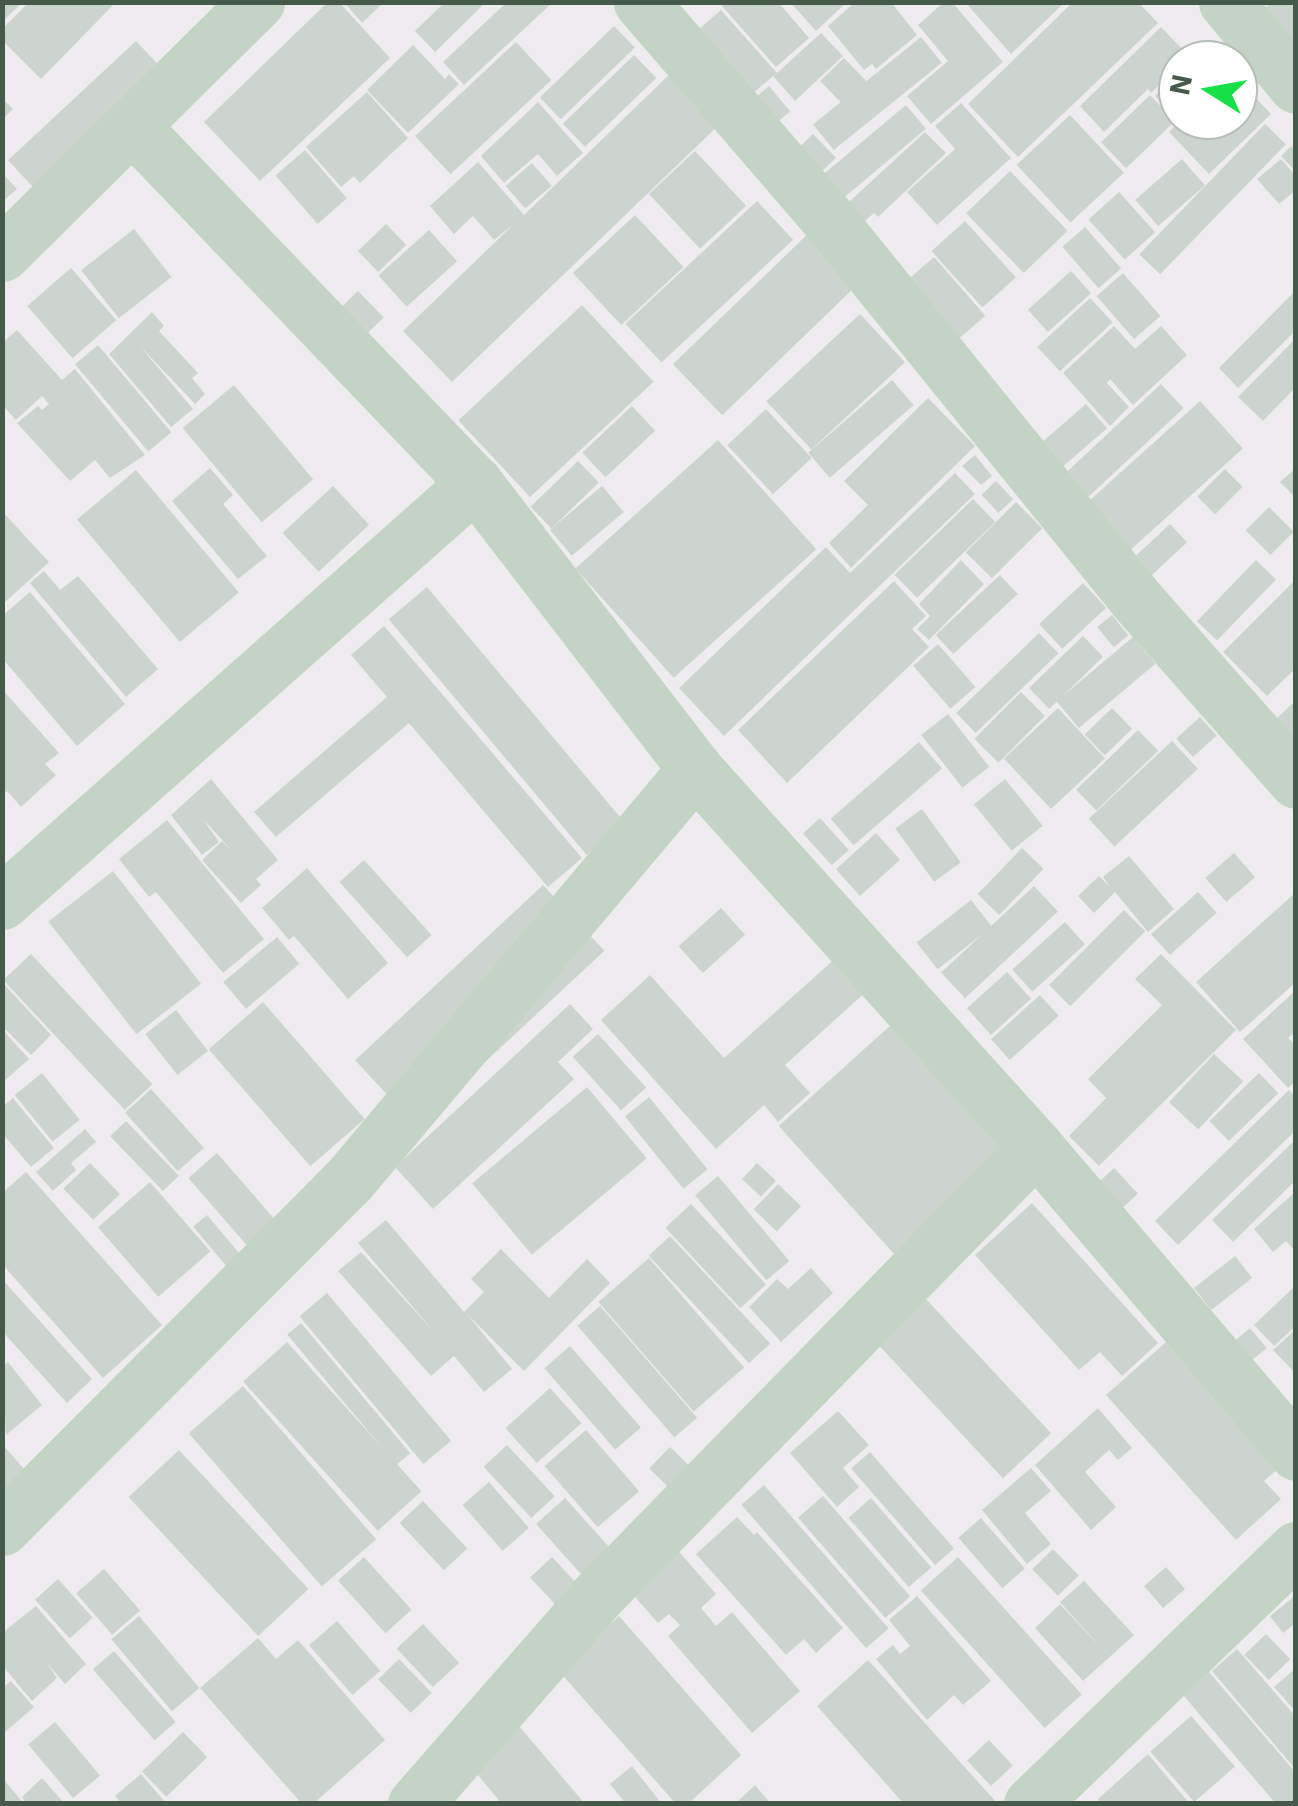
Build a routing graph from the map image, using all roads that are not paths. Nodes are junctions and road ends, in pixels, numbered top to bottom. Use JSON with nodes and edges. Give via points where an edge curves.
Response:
{"nodes":[{"id":1,"x":641,"y":2,"type":"edge"},
{"id":2,"x":1226,"y":2,"type":"edge"},
{"id":3,"x":224,"y":14,"type":"edge"},
{"id":4,"x":1296,"y":86,"type":"edge"},
{"id":5,"x":134,"y":128,"type":"junction"},
{"id":6,"x":2,"y":254,"type":"edge"},
{"id":7,"x":476,"y":483,"type":"junction"},
{"id":8,"x":695,"y":768,"type":"junction"},
{"id":9,"x":1296,"y":781,"type":"edge"},
{"id":10,"x":2,"y":902,"type":"edge"},
{"id":11,"x":1036,"y":1147,"type":"junction"},
{"id":12,"x":1296,"y":1452,"type":"edge"},
{"id":13,"x":2,"y":1528,"type":"edge"},
{"id":14,"x":1296,"y":1549,"type":"edge"},
{"id":15,"x":415,"y":1804,"type":"edge"},
{"id":16,"x":1031,"y":1804,"type":"edge"}],
"edges":[{"from":1,"to":9,"type":"street","via":[[829,220],[1134,597]]},
{"from":2,"to":4,"type":"street"},
{"from":3,"to":5,"type":"street"},
{"from":5,"to":6,"type":"street"},
{"from":5,"to":7,"type":"street"},
{"from":7,"to":8,"type":"street"},
{"from":7,"to":10,"type":"street"},
{"from":8,"to":11,"type":"street"},
{"from":8,"to":13,"type":"street","via":[[348,1180]]},
{"from":11,"to":12,"type":"street"},
{"from":11,"to":15,"type":"street","via":[[597,1596]]},
{"from":14,"to":16,"type":"street"}]}
